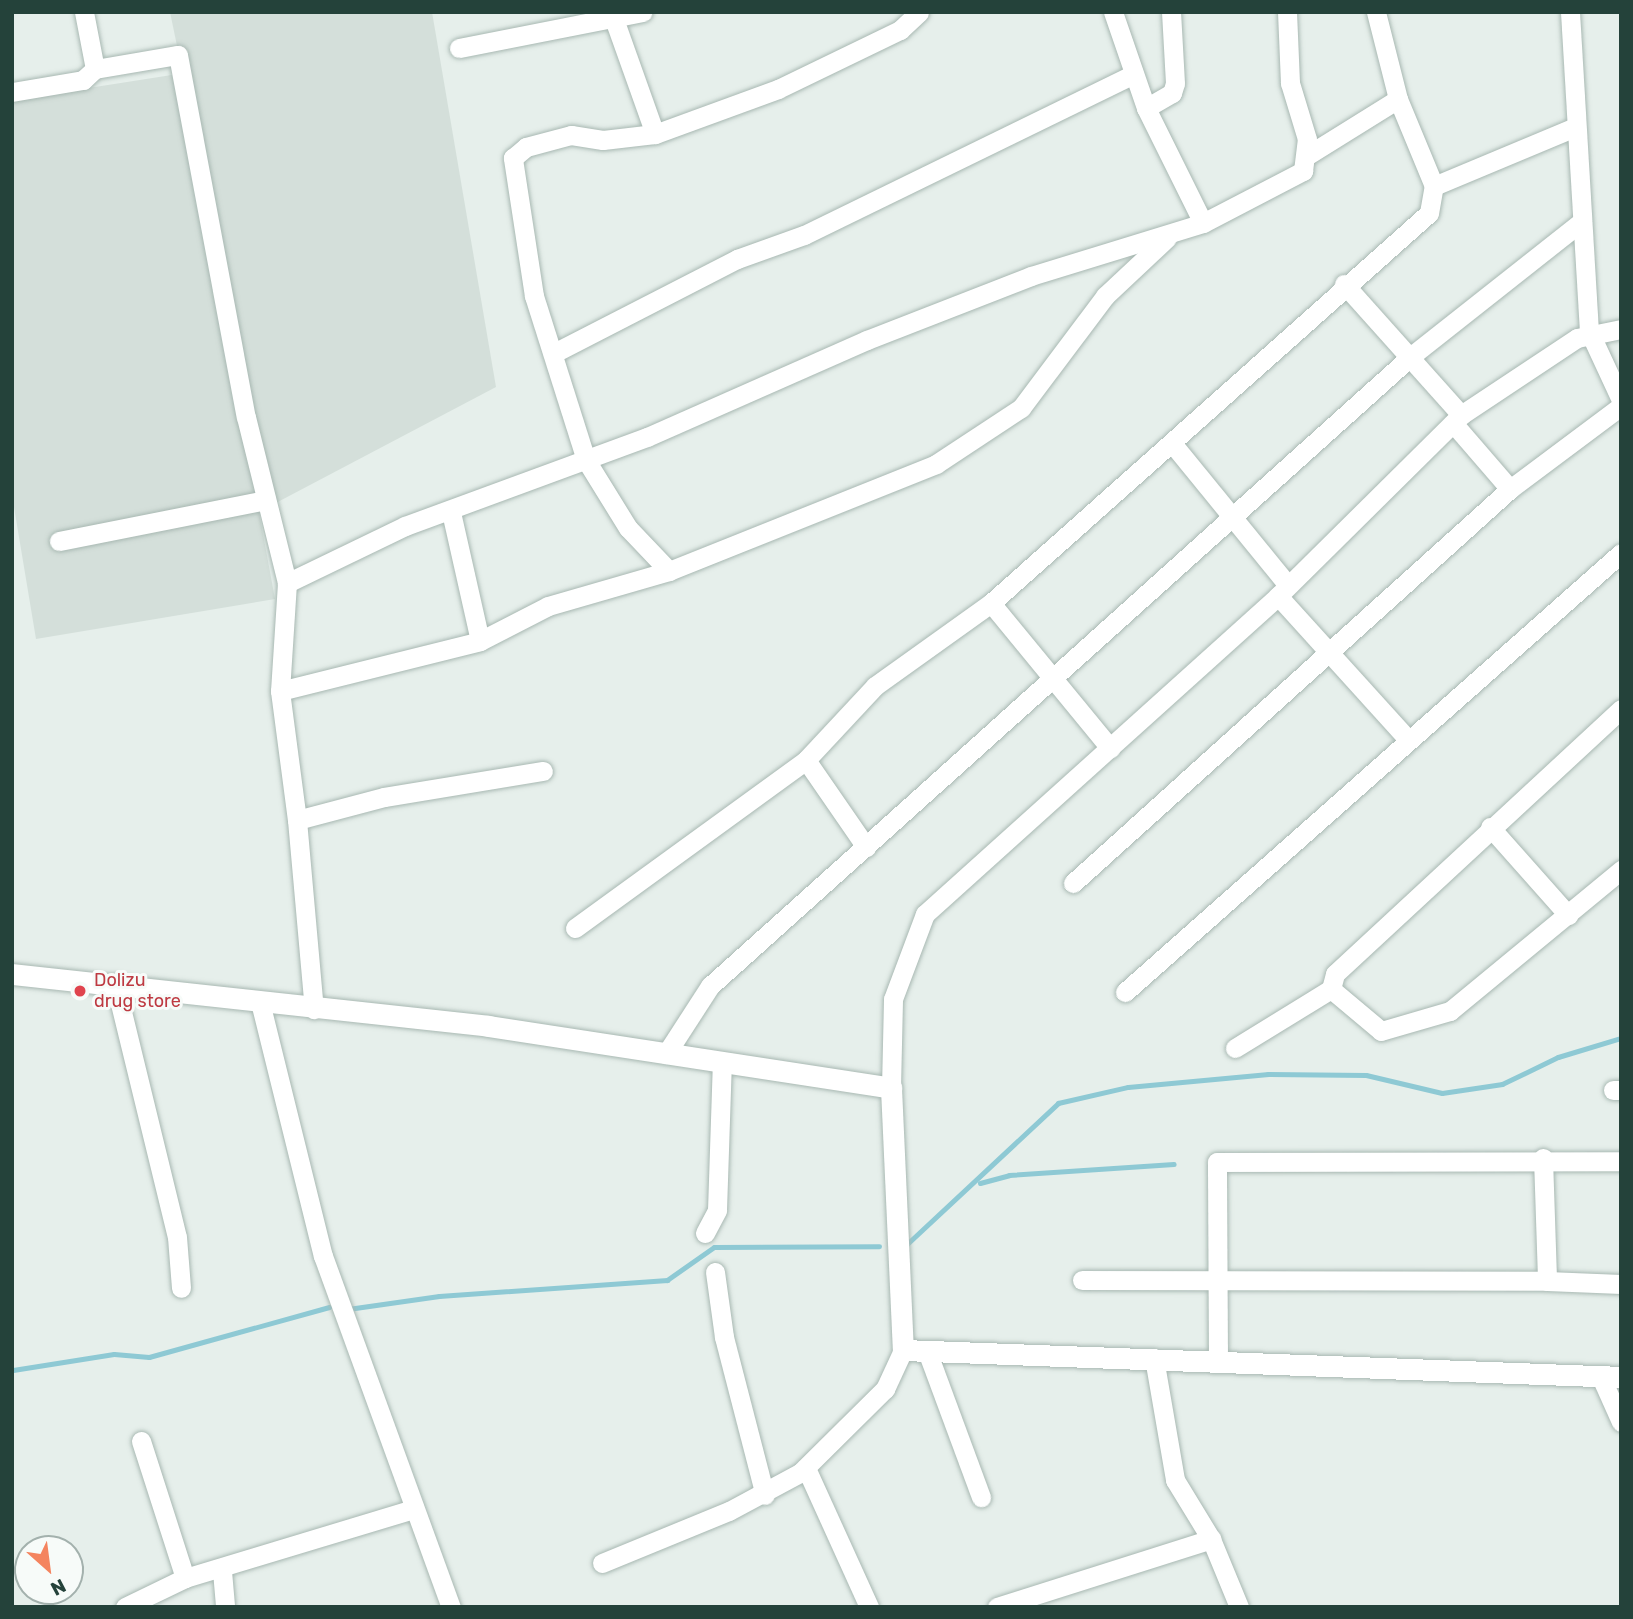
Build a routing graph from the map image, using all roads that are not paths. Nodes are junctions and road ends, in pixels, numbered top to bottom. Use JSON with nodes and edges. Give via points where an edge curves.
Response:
{"nodes":[{"id":1,"x":84,"y":12,"type":"edge"},
{"id":2,"x":642,"y":12,"type":"edge"},
{"id":3,"x":919,"y":12,"type":"edge"},
{"id":4,"x":1113,"y":12,"type":"edge"},
{"id":5,"x":1171,"y":12,"type":"edge"},
{"id":6,"x":1287,"y":12,"type":"edge"},
{"id":7,"x":1376,"y":12,"type":"edge"},
{"id":8,"x":1570,"y":12,"type":"edge"},
{"id":9,"x":614,"y":19,"type":"junction"},
{"id":10,"x":459,"y":48,"type":"dead end"},
{"id":11,"x":95,"y":69,"type":"junction"},
{"id":12,"x":1132,"y":75,"type":"junction"},
{"id":13,"x":12,"y":92,"type":"edge"},
{"id":14,"x":1398,"y":99,"type":"junction"},
{"id":15,"x":1146,"y":108,"type":"junction"},
{"id":16,"x":1575,"y":127,"type":"junction"},
{"id":17,"x":656,"y":134,"type":"junction"},
{"id":18,"x":1308,"y":155,"type":"junction"},
{"id":19,"x":1434,"y":186,"type":"junction"},
{"id":20,"x":1582,"y":221,"type":"junction"},
{"id":21,"x":1203,"y":223,"type":"junction"},
{"id":22,"x":1170,"y":234,"type":"junction"},
{"id":23,"x":1344,"y":284,"type":"junction"},
{"id":24,"x":1621,"y":329,"type":"edge"},
{"id":25,"x":1589,"y":331,"type":"junction"},
{"id":26,"x":554,"y":353,"type":"junction"},
{"id":27,"x":1410,"y":357,"type":"junction"},
{"id":28,"x":1621,"y":400,"type":"edge"},
{"id":29,"x":1621,"y":405,"type":"edge"},
{"id":30,"x":1457,"y":419,"type":"junction"},
{"id":31,"x":1172,"y":443,"type":"junction"},
{"id":32,"x":586,"y":460,"type":"junction"},
{"id":33,"x":1510,"y":489,"type":"junction"},
{"id":34,"x":266,"y":500,"type":"junction"},
{"id":35,"x":451,"y":512,"type":"junction"},
{"id":36,"x":1235,"y":518,"type":"junction"},
{"id":37,"x":59,"y":541,"type":"dead end"},
{"id":38,"x":1621,"y":553,"type":"edge"},
{"id":39,"x":669,"y":571,"type":"junction"},
{"id":40,"x":286,"y":583,"type":"junction"},
{"id":41,"x":1283,"y":591,"type":"junction"},
{"id":42,"x":991,"y":603,"type":"junction"},
{"id":43,"x":480,"y":641,"type":"junction"},
{"id":44,"x":1330,"y":657,"type":"junction"},
{"id":45,"x":1051,"y":682,"type":"junction"},
{"id":46,"x":280,"y":691,"type":"junction"},
{"id":47,"x":1621,"y":709,"type":"edge"},
{"id":48,"x":1406,"y":737,"type":"junction"},
{"id":49,"x":1110,"y":748,"type":"junction"},
{"id":50,"x":806,"y":760,"type":"junction"},
{"id":51,"x":543,"y":771,"type":"dead end"},
{"id":52,"x":297,"y":820,"type":"junction"},
{"id":53,"x":1489,"y":827,"type":"junction"},
{"id":54,"x":866,"y":847,"type":"junction"},
{"id":55,"x":1621,"y":870,"type":"edge"},
{"id":56,"x":1073,"y":883,"type":"dead end"},
{"id":57,"x":1568,"y":915,"type":"junction"},
{"id":58,"x":575,"y":928,"type":"dead end"},
{"id":59,"x":12,"y":974,"type":"edge"},
{"id":60,"x":115,"y":983,"type":"junction"},
{"id":61,"x":1331,"y":989,"type":"junction"},
{"id":62,"x":1125,"y":992,"type":"dead end"},
{"id":63,"x":260,"y":1002,"type":"junction"},
{"id":64,"x":314,"y":1009,"type":"junction"},
{"id":65,"x":1236,"y":1048,"type":"dead end"},
{"id":66,"x":666,"y":1054,"type":"junction"},
{"id":67,"x":722,"y":1063,"type":"junction"},
{"id":68,"x":891,"y":1088,"type":"junction"},
{"id":69,"x":1543,"y":1158,"type":"junction"},
{"id":70,"x":1621,"y":1161,"type":"edge"},
{"id":71,"x":705,"y":1233,"type":"dead end"},
{"id":72,"x":715,"y":1272,"type":"dead end"},
{"id":73,"x":1219,"y":1276,"type":"junction"},
{"id":74,"x":1082,"y":1280,"type":"dead end"},
{"id":75,"x":1547,"y":1282,"type":"junction"},
{"id":76,"x":1621,"y":1284,"type":"edge"},
{"id":77,"x":181,"y":1288,"type":"dead end"},
{"id":78,"x":903,"y":1350,"type":"junction"},
{"id":79,"x":927,"y":1351,"type":"junction"},
{"id":80,"x":1154,"y":1358,"type":"junction"},
{"id":81,"x":1218,"y":1361,"type":"junction"},
{"id":82,"x":1611,"y":1377,"type":"edge"},
{"id":83,"x":1621,"y":1422,"type":"edge"},
{"id":84,"x":141,"y":1441,"type":"dead end"},
{"id":85,"x":806,"y":1468,"type":"junction"},
{"id":86,"x":765,"y":1494,"type":"junction"},
{"id":87,"x":981,"y":1497,"type":"dead end"},
{"id":88,"x":414,"y":1509,"type":"junction"},
{"id":89,"x":1211,"y":1539,"type":"junction"},
{"id":90,"x":602,"y":1563,"type":"dead end"},
{"id":91,"x":222,"y":1571,"type":"junction"},
{"id":92,"x":185,"y":1578,"type":"junction"},
{"id":93,"x":125,"y":1607,"type":"edge"},
{"id":94,"x":225,"y":1607,"type":"edge"},
{"id":95,"x":450,"y":1607,"type":"edge"},
{"id":96,"x":869,"y":1607,"type":"edge"},
{"id":97,"x":997,"y":1607,"type":"edge"},
{"id":98,"x":1239,"y":1607,"type":"edge"}],
"edges":[{"from":1,"to":11,"type":"street"},
{"from":2,"to":9,"type":"street"},
{"from":3,"to":17,"type":"street","via":[[900,30],[778,89]]},
{"from":4,"to":12,"type":"street"},
{"from":5,"to":15,"type":"street","via":[[1175,83],[1172,93]]},
{"from":6,"to":18,"type":"street","via":[[1290,83]]},
{"from":7,"to":14,"type":"street"},
{"from":8,"to":16,"type":"street"},
{"from":9,"to":10,"type":"street"},
{"from":9,"to":17,"type":"street"},
{"from":11,"to":13,"type":"street","via":[[83,80]]},
{"from":11,"to":34,"type":"street","via":[[178,55]]},
{"from":12,"to":15,"type":"street"},
{"from":12,"to":26,"type":"street","via":[[804,235],[737,259]]},
{"from":14,"to":18,"type":"street"},
{"from":14,"to":19,"type":"street"},
{"from":15,"to":21,"type":"street"},
{"from":16,"to":19,"type":"street"},
{"from":16,"to":20,"type":"street"},
{"from":17,"to":26,"type":"street","via":[[603,140],[571,135],[526,147],[513,158],[534,296]]},
{"from":18,"to":21,"type":"street","via":[[1303,171]]},
{"from":19,"to":23,"type":"street","via":[[1429,213]]},
{"from":20,"to":25,"type":"street"},
{"from":20,"to":27,"type":"street"},
{"from":21,"to":22,"type":"street"},
{"from":22,"to":32,"type":"street","via":[[1031,276]]},
{"from":22,"to":39,"type":"street","via":[[1105,296],[1021,408],[990,433],[936,464]]},
{"from":23,"to":27,"type":"street"},
{"from":23,"to":31,"type":"street"},
{"from":24,"to":25,"type":"street"},
{"from":25,"to":28,"type":"street"},
{"from":25,"to":30,"type":"street"},
{"from":26,"to":32,"type":"street"},
{"from":27,"to":30,"type":"street"},
{"from":27,"to":36,"type":"street"},
{"from":29,"to":33,"type":"street"},
{"from":30,"to":33,"type":"street"},
{"from":30,"to":41,"type":"street"},
{"from":31,"to":36,"type":"street"},
{"from":31,"to":42,"type":"street"},
{"from":32,"to":35,"type":"street"},
{"from":32,"to":39,"type":"street","via":[[628,528]]},
{"from":33,"to":44,"type":"street"},
{"from":34,"to":37,"type":"street"},
{"from":34,"to":40,"type":"street"},
{"from":35,"to":40,"type":"street","via":[[405,526]]},
{"from":35,"to":43,"type":"street"},
{"from":36,"to":41,"type":"street"},
{"from":36,"to":45,"type":"street"},
{"from":38,"to":48,"type":"street"},
{"from":39,"to":43,"type":"street","via":[[548,606]]},
{"from":40,"to":46,"type":"street"},
{"from":41,"to":44,"type":"street"},
{"from":41,"to":49,"type":"street"},
{"from":42,"to":45,"type":"street"},
{"from":42,"to":50,"type":"street","via":[[875,686]]},
{"from":43,"to":46,"type":"street"},
{"from":44,"to":48,"type":"street"},
{"from":44,"to":56,"type":"street"},
{"from":45,"to":49,"type":"street"},
{"from":45,"to":54,"type":"street"},
{"from":46,"to":52,"type":"street"},
{"from":47,"to":53,"type":"street"},
{"from":48,"to":62,"type":"street"},
{"from":49,"to":68,"type":"street","via":[[925,914],[893,999]]},
{"from":50,"to":54,"type":"street"},
{"from":50,"to":58,"type":"street"},
{"from":51,"to":52,"type":"street","via":[[384,797]]},
{"from":52,"to":64,"type":"street"},
{"from":53,"to":57,"type":"street"},
{"from":53,"to":61,"type":"street","via":[[1335,974]]},
{"from":54,"to":66,"type":"street","via":[[710,986]]},
{"from":55,"to":57,"type":"street"},
{"from":57,"to":61,"type":"street","via":[[1473,997],[1392,1031],[1370,1024]]},
{"from":59,"to":60,"type":"street"},
{"from":60,"to":63,"type":"street"},
{"from":60,"to":77,"type":"street","via":[[177,1237]]},
{"from":61,"to":65,"type":"street"},
{"from":63,"to":64,"type":"street"},
{"from":63,"to":88,"type":"street","via":[[323,1256]]},
{"from":64,"to":66,"type":"street","via":[[488,1026]]},
{"from":66,"to":67,"type":"street"},
{"from":67,"to":68,"type":"street"},
{"from":67,"to":71,"type":"street","via":[[717,1210]]},
{"from":68,"to":78,"type":"street"},
{"from":69,"to":70,"type":"street"},
{"from":69,"to":73,"type":"street","via":[[1217,1162]]},
{"from":69,"to":75,"type":"street"},
{"from":72,"to":86,"type":"street","via":[[724,1337]]},
{"from":73,"to":74,"type":"street"},
{"from":73,"to":75,"type":"street"},
{"from":73,"to":81,"type":"street"},
{"from":75,"to":76,"type":"street"},
{"from":78,"to":79,"type":"street"},
{"from":78,"to":85,"type":"street","via":[[885,1389]]},
{"from":79,"to":80,"type":"street"},
{"from":79,"to":87,"type":"street"},
{"from":80,"to":81,"type":"street"},
{"from":80,"to":89,"type":"street","via":[[1175,1480]]},
{"from":81,"to":82,"type":"street"},
{"from":82,"to":83,"type":"street"},
{"from":84,"to":92,"type":"street"},
{"from":85,"to":86,"type":"street"},
{"from":85,"to":96,"type":"street"},
{"from":86,"to":90,"type":"street"},
{"from":88,"to":91,"type":"street"},
{"from":88,"to":95,"type":"street"},
{"from":89,"to":97,"type":"street"},
{"from":89,"to":98,"type":"street"},
{"from":91,"to":92,"type":"street"},
{"from":91,"to":94,"type":"street"},
{"from":92,"to":93,"type":"street"}]}
